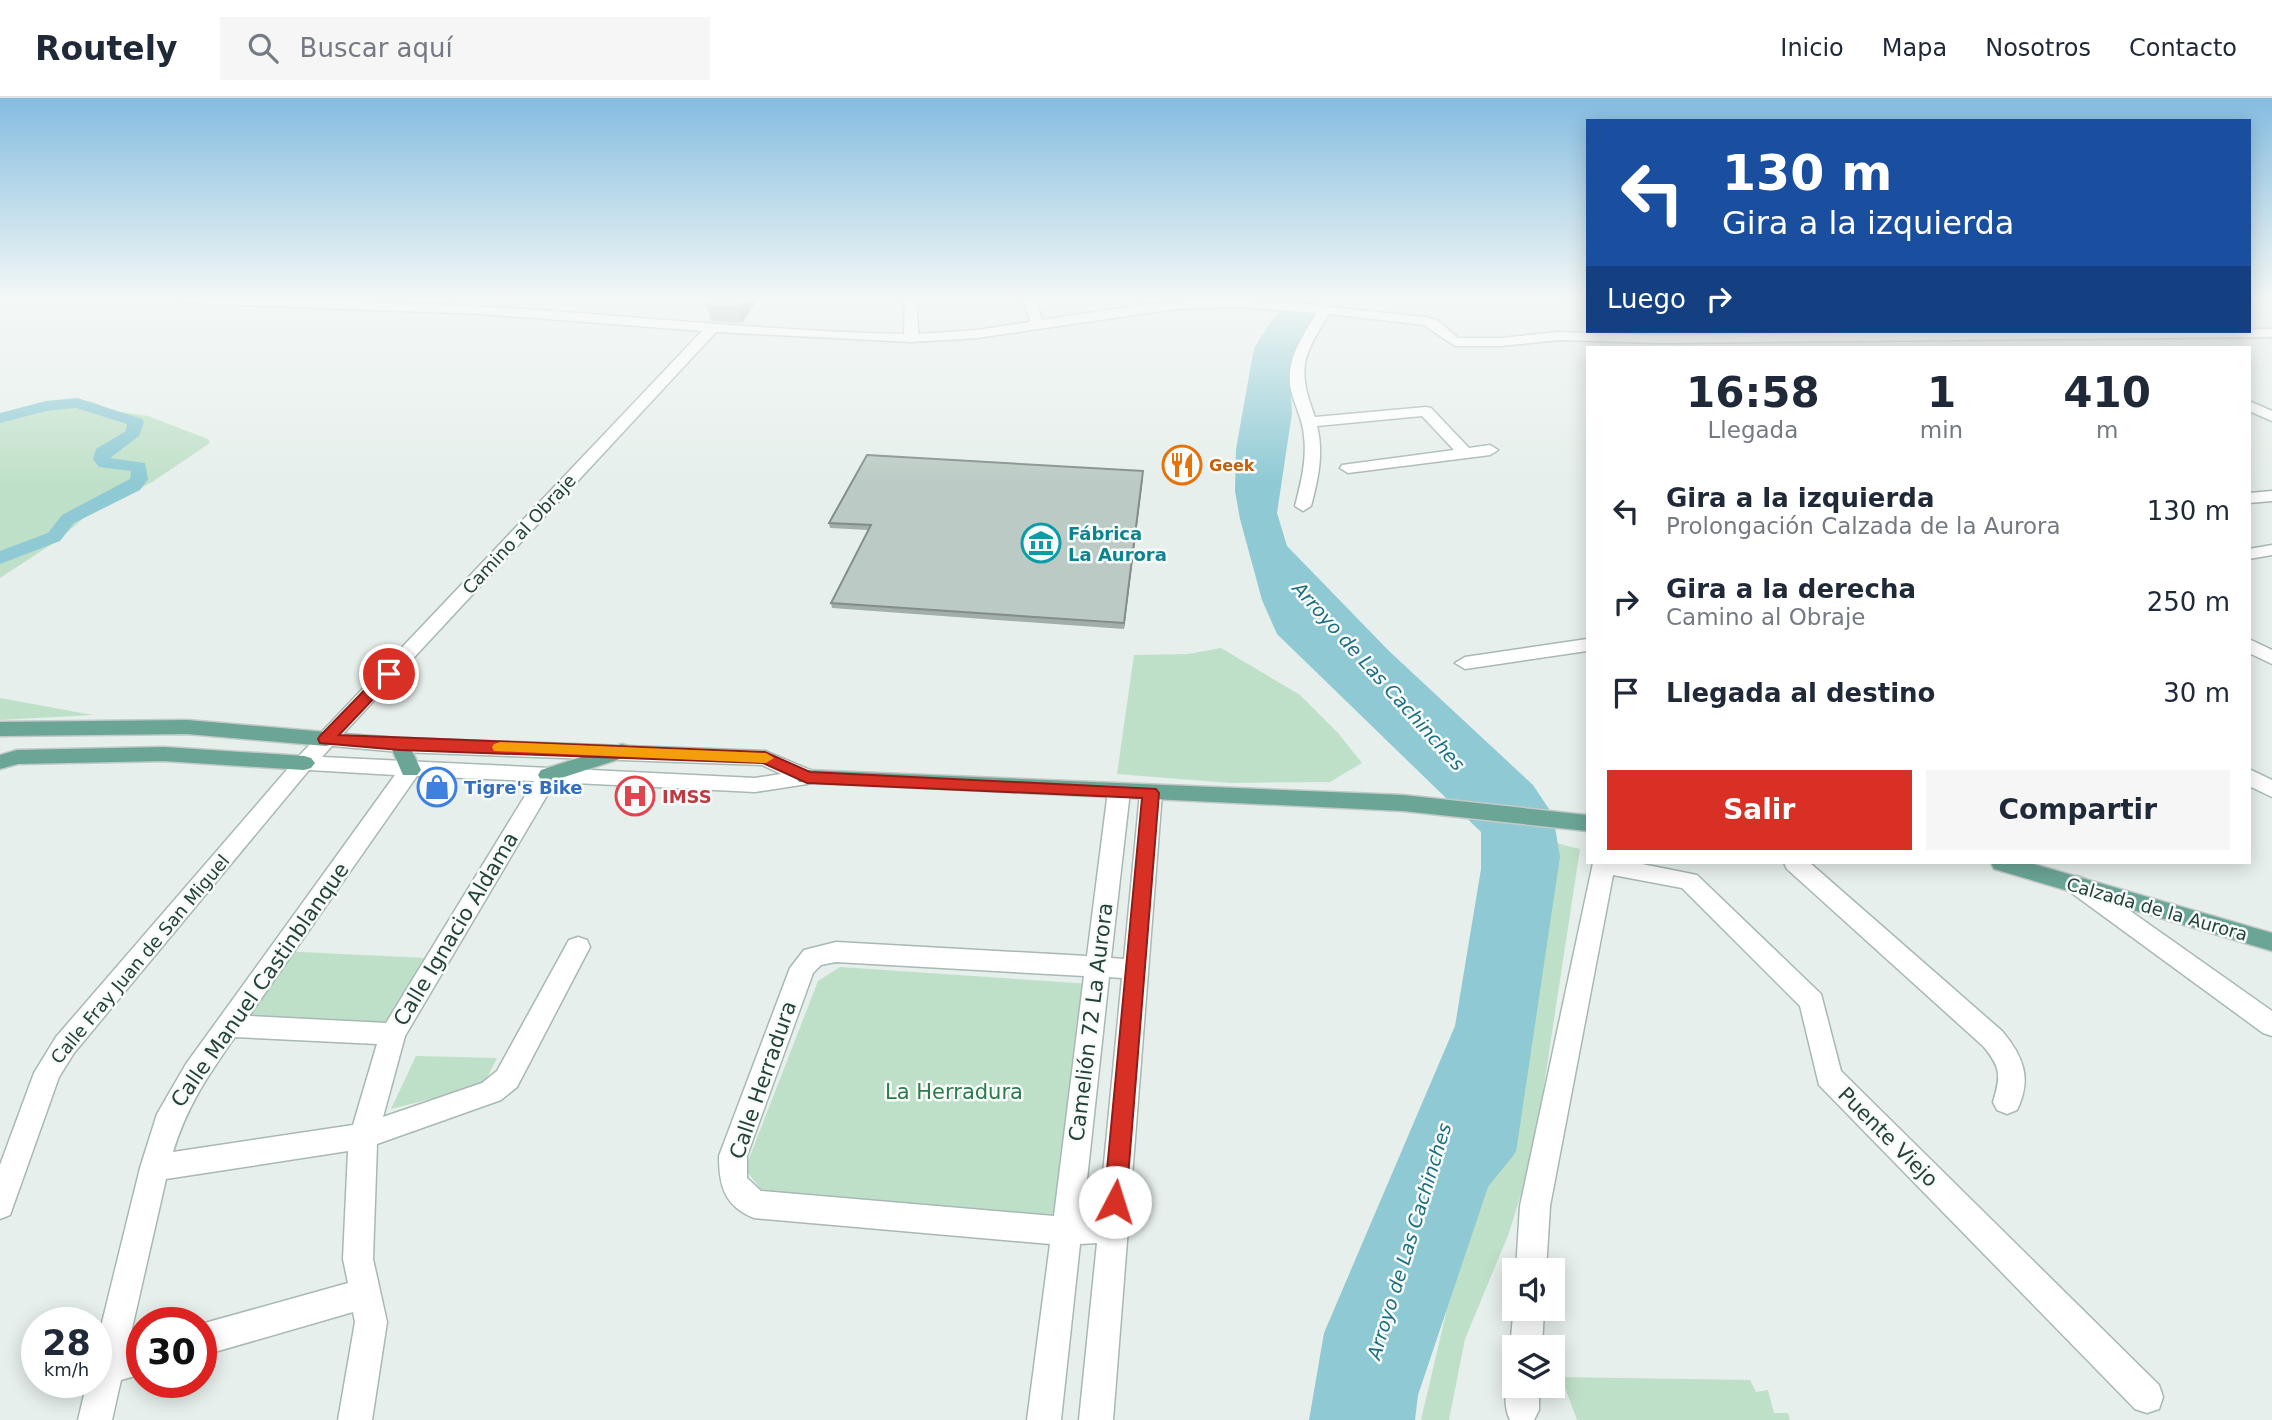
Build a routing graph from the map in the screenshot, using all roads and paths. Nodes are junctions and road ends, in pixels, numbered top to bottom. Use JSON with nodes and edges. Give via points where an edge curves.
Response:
{"nodes":[{"id":1,"x":681,"y":361,"type":"edge"},
{"id":2,"x":1300,"y":361,"type":"edge"},
{"id":3,"x":2251,"y":406,"type":"edge"},
{"id":4,"x":2272,"y":419,"type":"edge"},
{"id":5,"x":1309,"y":422,"type":"junction"},
{"id":6,"x":2251,"y":422,"type":"edge"},
{"id":7,"x":1490,"y":450,"type":"dead end"},
{"id":8,"x":1465,"y":453,"type":"junction"},
{"id":9,"x":1348,"y":468,"type":"dead end"},
{"id":10,"x":2272,"y":496,"type":"edge"},
{"id":11,"x":2251,"y":498,"type":"edge"},
{"id":12,"x":1303,"y":506,"type":"dead end"},
{"id":13,"x":2272,"y":551,"type":"edge"},
{"id":14,"x":2251,"y":554,"type":"edge"},
{"id":15,"x":1586,"y":645,"type":"edge"},
{"id":16,"x":2251,"y":646,"type":"edge"},
{"id":17,"x":2272,"y":658,"type":"edge"},
{"id":18,"x":1465,"y":663,"type":"dead end"},
{"id":19,"x":0,"y":729,"type":"edge"},
{"id":20,"x":326,"y":739,"type":"junction"},
{"id":21,"x":622,"y":751,"type":"junction"},
{"id":22,"x":164,"y":754,"type":"junction"},
{"id":23,"x":405,"y":757,"type":"junction"},
{"id":24,"x":0,"y":762,"type":"edge"},
{"id":25,"x":304,"y":763,"type":"junction"},
{"id":26,"x":549,"y":775,"type":"junction"},
{"id":27,"x":2251,"y":777,"type":"edge"},
{"id":28,"x":807,"y":778,"type":"junction"},
{"id":29,"x":2272,"y":790,"type":"edge"},
{"id":30,"x":1119,"y":792,"type":"junction"},
{"id":31,"x":1150,"y":793,"type":"junction"},
{"id":32,"x":1586,"y":823,"type":"edge"},
{"id":33,"x":1796,"y":864,"type":"edge"},
{"id":34,"x":2005,"y":864,"type":"edge"},
{"id":35,"x":1656,"y":869,"type":"edge"},
{"id":36,"x":2077,"y":885,"type":"junction"},
{"id":37,"x":2272,"y":943,"type":"edge"},
{"id":38,"x":578,"y":947,"type":"dead end"},
{"id":39,"x":1098,"y":967,"type":"junction"},
{"id":40,"x":1135,"y":969,"type":"junction"},
{"id":41,"x":2272,"y":1025,"type":"edge"},
{"id":42,"x":227,"y":1026,"type":"junction"},
{"id":43,"x":393,"y":1034,"type":"junction"},
{"id":44,"x":2007,"y":1102,"type":"dead end"},
{"id":45,"x":364,"y":1136,"type":"junction"},
{"id":46,"x":154,"y":1168,"type":"junction"},
{"id":47,"x":0,"y":1205,"type":"edge"},
{"id":48,"x":1113,"y":1228,"type":"junction"},
{"id":49,"x":1066,"y":1231,"type":"junction"},
{"id":50,"x":1532,"y":1258,"type":"edge"},
{"id":51,"x":366,"y":1293,"type":"junction"},
{"id":52,"x":217,"y":1335,"type":"edge"},
{"id":53,"x":112,"y":1350,"type":"edge"},
{"id":54,"x":2147,"y":1396,"type":"dead end"},
{"id":55,"x":100,"y":1398,"type":"edge"},
{"id":56,"x":95,"y":1420,"type":"edge"},
{"id":57,"x":355,"y":1420,"type":"edge"},
{"id":58,"x":1044,"y":1420,"type":"edge"},
{"id":59,"x":1097,"y":1420,"type":"edge"}],
"edges":[{"from":1,"to":20,"type":"street","name":"Camino al Obraje"},
{"from":2,"to":5,"type":"street","via":[[1296,374],[1300,402]]},
{"from":3,"to":4,"type":"street"},
{"from":4,"to":6,"type":"street"},
{"from":5,"to":8,"type":"street","via":[[1426,411]]},
{"from":5,"to":12,"type":"street","via":[[1312,473]]},
{"from":7,"to":8,"type":"street"},
{"from":8,"to":9,"type":"street"},
{"from":10,"to":11,"type":"street"},
{"from":13,"to":14,"type":"street"},
{"from":15,"to":18,"type":"street"},
{"from":16,"to":17,"type":"street"},
{"from":19,"to":20,"type":"main road","via":[[187,727]]},
{"from":20,"to":22,"type":"main road","via":[[304,746],[193,744]]},
{"from":20,"to":23,"type":"street"},
{"from":20,"to":25,"type":"street","name":"Calle Fray Juan de San Miguel"},
{"from":21,"to":23,"type":"street"},
{"from":21,"to":26,"type":"main road"},
{"from":21,"to":28,"type":"street","via":[[765,758]]},
{"from":22,"to":24,"type":"main road","via":[[17,757]]},
{"from":22,"to":25,"type":"main road"},
{"from":23,"to":25,"type":"street"},
{"from":23,"to":26,"type":"street"},
{"from":23,"to":42,"type":"street","name":"Calle Manuel Castinblanque"},
{"from":25,"to":47,"type":"street","name":"Calle Fray Juan de San Miguel","via":[[65,1045],[47,1073]]},
{"from":26,"to":28,"type":"street","via":[[755,785]]},
{"from":26,"to":43,"type":"street","name":"Calle Ignacio Aldama"},
{"from":27,"to":29,"type":"street"},
{"from":28,"to":30,"type":"main road"},
{"from":30,"to":31,"type":"main road"},
{"from":30,"to":39,"type":"street","name":"Camelión 72 La Aurora"},
{"from":31,"to":32,"type":"main road","via":[[1414,803]]},
{"from":31,"to":40,"type":"street","name":"Camelión 72 La Aurora"},
{"from":33,"to":44,"type":"street","via":[[1993,1039],[2009,1059],[2015,1078]]},
{"from":34,"to":36,"type":"main road","name":"Calzada de la Aurora"},
{"from":35,"to":50,"type":"street","name":"Puente Viejo","via":[[1603,864],[1535,1206]]},
{"from":35,"to":54,"type":"street","name":"Puente Viejo","via":[[1689,881],[1812,1001],[1829,1077]]},
{"from":36,"to":37,"type":"main road","name":"Calzada de la Aurora"},
{"from":36,"to":41,"type":"street"},
{"from":38,"to":45,"type":"street","via":[[508,1079],[491,1092]]},
{"from":39,"to":40,"type":"street","name":"Calle Herradura"},
{"from":39,"to":49,"type":"street","name":"Camelión 72 La Aurora"},
{"from":39,"to":49,"type":"street","name":"Calle Herradura","via":[[836,952],[813,957],[802,968],[733,1156],[733,1183],[754,1204]]},
{"from":40,"to":48,"type":"street","name":"Camelión 72 La Aurora"},
{"from":42,"to":43,"type":"street"},
{"from":42,"to":46,"type":"street","name":"Calle Manuel Castinblanque","via":[[171,1114]]},
{"from":43,"to":45,"type":"street","name":"Calle Ignacio Aldama"},
{"from":45,"to":46,"type":"street"},
{"from":45,"to":51,"type":"street","name":"Calle Ignacio Aldama","via":[[358,1259]]},
{"from":46,"to":53,"type":"street","name":"Calle Manuel Castinblanque"},
{"from":48,"to":49,"type":"street","name":"Calle Herradura"},
{"from":48,"to":59,"type":"street","name":"Camelión 72 La Aurora"},
{"from":49,"to":58,"type":"street","name":"Camelión 72 La Aurora"},
{"from":51,"to":52,"type":"street"},
{"from":51,"to":57,"type":"street","name":"Calle Ignacio Aldama","via":[[371,1322]]},
{"from":55,"to":56,"type":"street","name":"Calle Manuel Castinblanque"}]}
